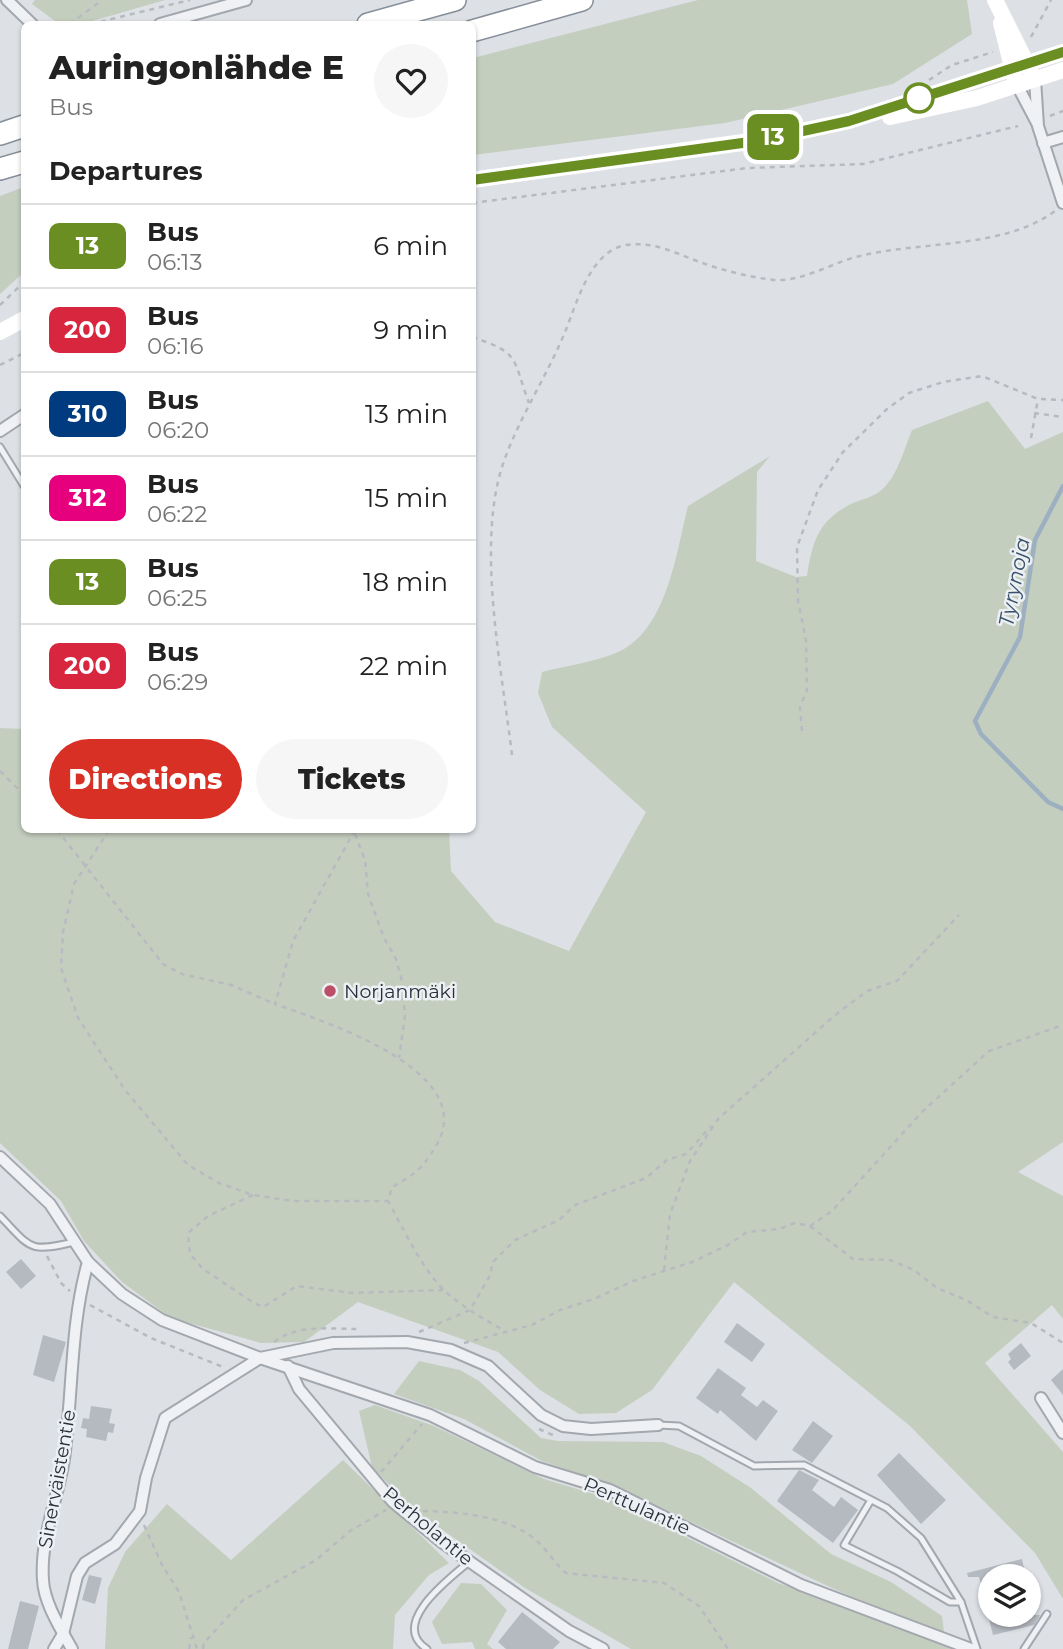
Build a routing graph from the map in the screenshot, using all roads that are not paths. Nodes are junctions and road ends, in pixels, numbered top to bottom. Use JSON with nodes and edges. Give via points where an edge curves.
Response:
{"nodes":[{"id":1,"x":7,"y":0,"type":"edge"},
{"id":2,"x":246,"y":0,"type":"edge"},
{"id":3,"x":455,"y":0,"type":"edge"},
{"id":4,"x":582,"y":0,"type":"edge"},
{"id":5,"x":996,"y":3,"type":"edge"},
{"id":6,"x":29,"y":21,"type":"edge"},
{"id":7,"x":171,"y":21,"type":"edge"},
{"id":8,"x":385,"y":21,"type":"edge"},
{"id":9,"x":476,"y":30,"type":"edge"},
{"id":10,"x":1012,"y":46,"type":"junction"},
{"id":11,"x":1063,"y":52,"type":"edge"},
{"id":12,"x":1063,"y":70,"type":"edge"},
{"id":13,"x":1031,"y":72,"type":"junction"},
{"id":14,"x":1014,"y":78,"type":"junction"},
{"id":15,"x":1038,"y":125,"type":"junction"},
{"id":16,"x":21,"y":127,"type":"edge"},
{"id":17,"x":0,"y":134,"type":"edge"},
{"id":18,"x":1063,"y":137,"type":"edge"},
{"id":19,"x":1043,"y":143,"type":"junction"},
{"id":20,"x":21,"y":163,"type":"edge"},
{"id":21,"x":0,"y":169,"type":"edge"},
{"id":22,"x":476,"y":179,"type":"edge"},
{"id":23,"x":1063,"y":204,"type":"edge"},
{"id":24,"x":21,"y":321,"type":"edge"},
{"id":25,"x":0,"y":332,"type":"edge"},
{"id":26,"x":21,"y":417,"type":"edge"},
{"id":27,"x":0,"y":431,"type":"edge"},
{"id":28,"x":0,"y":447,"type":"edge"},
{"id":29,"x":21,"y":481,"type":"edge"},
{"id":30,"x":0,"y":1157,"type":"edge"},
{"id":31,"x":0,"y":1216,"type":"edge"},
{"id":32,"x":75,"y":1242,"type":"junction"},
{"id":33,"x":88,"y":1262,"type":"junction"},
{"id":34,"x":260,"y":1358,"type":"junction"},
{"id":35,"x":288,"y":1366,"type":"junction"},
{"id":36,"x":1041,"y":1398,"type":"dead end"},
{"id":37,"x":658,"y":1425,"type":"joint"},
{"id":38,"x":1063,"y":1433,"type":"edge"},
{"id":39,"x":871,"y":1500,"type":"junction"},
{"id":40,"x":469,"y":1562,"type":"junction"},
{"id":41,"x":961,"y":1602,"type":"junction"},
{"id":42,"x":1047,"y":1614,"type":"dead end"},
{"id":43,"x":63,"y":1634,"type":"junction"},
{"id":44,"x":54,"y":1649,"type":"edge"},
{"id":45,"x":72,"y":1649,"type":"edge"},
{"id":46,"x":427,"y":1649,"type":"edge"},
{"id":47,"x":603,"y":1649,"type":"edge"},
{"id":48,"x":971,"y":1649,"type":"edge"},
{"id":49,"x":976,"y":1649,"type":"edge"},
{"id":50,"x":1024,"y":1649,"type":"edge"}],
"edges":[{"from":1,"to":6,"type":"street"},
{"from":2,"to":7,"type":"street"},
{"from":3,"to":8,"type":"highway"},
{"from":4,"to":9,"type":"highway"},
{"from":5,"to":10,"type":"main road"},
{"from":10,"to":13,"type":"main road"},
{"from":10,"to":14,"type":"main road"},
{"from":11,"to":13,"type":"main road"},
{"from":12,"to":13,"type":"main road"},
{"from":13,"to":14,"type":"main road"},
{"from":13,"to":15,"type":"street"},
{"from":14,"to":15,"type":"street"},
{"from":14,"to":22,"type":"main road","via":[[757,141]]},
{"from":15,"to":19,"type":"street"},
{"from":16,"to":17,"type":"highway"},
{"from":18,"to":19,"type":"street"},
{"from":19,"to":23,"type":"street"},
{"from":20,"to":21,"type":"highway"},
{"from":24,"to":25,"type":"main road"},
{"from":26,"to":27,"type":"street"},
{"from":28,"to":29,"type":"lane"},
{"from":30,"to":32,"type":"street","name":"Perttulantie","via":[[50,1204]]},
{"from":31,"to":32,"type":"lane","via":[[25,1242],[44,1250]]},
{"from":32,"to":33,"type":"street","name":"Perttulantie"},
{"from":33,"to":34,"type":"street","name":"Perttulantie","via":[[122,1294],[162,1320]]},
{"from":33,"to":43,"type":"street","name":"Sinerväistentie","via":[[78,1298],[63,1462],[43,1554],[43,1583]]},
{"from":34,"to":35,"type":"street","name":"Perttulantie"},
{"from":34,"to":37,"type":"street","via":[[308,1346],[407,1342],[458,1353],[488,1366],[541,1415],[564,1426]]},
{"from":34,"to":43,"type":"street","via":[[165,1418],[140,1511],[115,1544],[85,1563],[77,1576]]},
{"from":35,"to":40,"type":"street","name":"Perholantie","via":[[299,1389],[399,1507]]},
{"from":35,"to":48,"type":"street","name":"Perttulantie","via":[[429,1415],[535,1467],[610,1490],[801,1585]]},
{"from":36,"to":38,"type":"street"},
{"from":37,"to":39,"type":"lane","via":[[679,1426],[754,1466],[804,1465]]},
{"from":39,"to":41,"type":"lane","via":[[920,1538]]},
{"from":39,"to":41,"type":"lane","via":[[844,1545],[950,1602]]},
{"from":40,"to":46,"type":"lane","via":[[439,1587],[416,1616],[415,1630]]},
{"from":40,"to":47,"type":"street","name":"Perholantie"},
{"from":41,"to":49,"type":"lane"},
{"from":42,"to":50,"type":"lane"},
{"from":43,"to":44,"type":"street"},
{"from":43,"to":45,"type":"street","name":"Sinerväistentie"}]}
